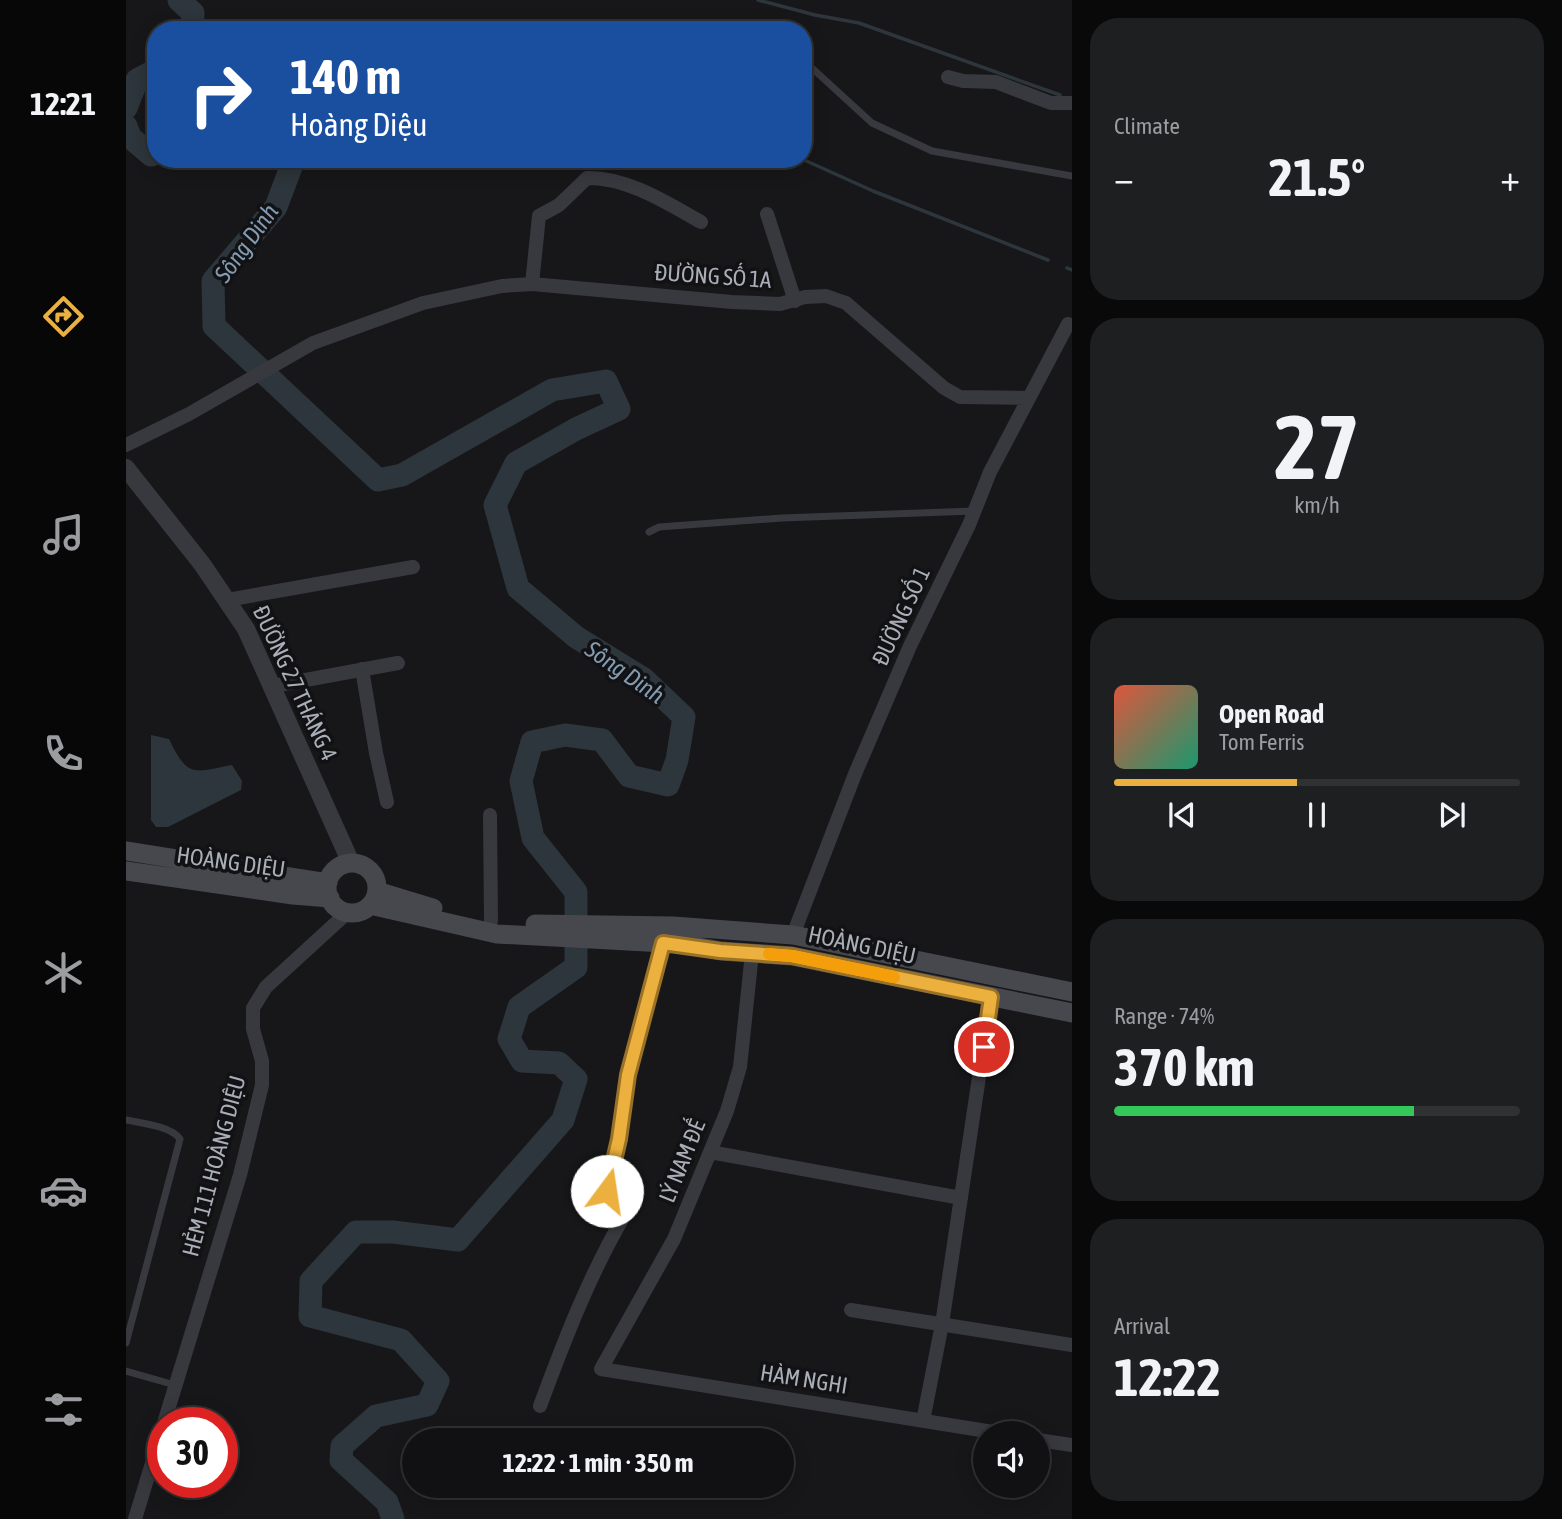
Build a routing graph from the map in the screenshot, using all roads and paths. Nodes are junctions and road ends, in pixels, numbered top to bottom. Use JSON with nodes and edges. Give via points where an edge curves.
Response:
{"nodes":[{"id":1,"x":813,"y":69,"type":"dead end"},
{"id":2,"x":948,"y":78,"type":"dead end"},
{"id":3,"x":1072,"y":103,"type":"edge"},
{"id":4,"x":1072,"y":176,"type":"edge"},
{"id":5,"x":767,"y":214,"type":"dead end"},
{"id":6,"x":701,"y":222,"type":"dead end"},
{"id":7,"x":532,"y":284,"type":"junction"},
{"id":8,"x":795,"y":301,"type":"junction"},
{"id":9,"x":1068,"y":324,"type":"dead end"},
{"id":10,"x":1028,"y":398,"type":"junction"},
{"id":11,"x":126,"y":445,"type":"edge"},
{"id":12,"x":126,"y":468,"type":"edge"},
{"id":13,"x":975,"y":511,"type":"junction"},
{"id":14,"x":649,"y":532,"type":"dead end"},
{"id":15,"x":413,"y":567,"type":"dead end"},
{"id":16,"x":228,"y":600,"type":"junction"},
{"id":17,"x":398,"y":663,"type":"dead end"},
{"id":18,"x":362,"y":668,"type":"junction"},
{"id":19,"x":273,"y":686,"type":"junction"},
{"id":20,"x":387,"y":802,"type":"dead end"},
{"id":21,"x":490,"y":816,"type":"dead end"},
{"id":22,"x":126,"y":851,"type":"edge"},
{"id":23,"x":351,"y":863,"type":"junction"},
{"id":24,"x":126,"y":872,"type":"edge"},
{"id":25,"x":329,"y":891,"type":"junction"},
{"id":26,"x":373,"y":898,"type":"junction"},
{"id":27,"x":348,"y":912,"type":"junction"},
{"id":28,"x":491,"y":921,"type":"junction"},
{"id":29,"x":543,"y":931,"type":"junction"},
{"id":30,"x":641,"y":934,"type":"junction"},
{"id":31,"x":793,"y":935,"type":"junction"},
{"id":32,"x":663,"y":943,"type":"junction"},
{"id":33,"x":752,"y":953,"type":"junction"},
{"id":34,"x":1014,"y":980,"type":"junction"},
{"id":35,"x":1072,"y":992,"type":"edge"},
{"id":36,"x":1000,"y":998,"type":"junction"},
{"id":37,"x":1072,"y":1013,"type":"edge"},
{"id":38,"x":126,"y":1119,"type":"edge"},
{"id":39,"x":710,"y":1152,"type":"junction"},
{"id":40,"x":961,"y":1199,"type":"junction"},
{"id":41,"x":851,"y":1310,"type":"dead end"},
{"id":42,"x":942,"y":1324,"type":"junction"},
{"id":43,"x":126,"y":1343,"type":"edge"},
{"id":44,"x":1072,"y":1345,"type":"edge"},
{"id":45,"x":601,"y":1370,"type":"joint"},
{"id":46,"x":126,"y":1371,"type":"edge"},
{"id":47,"x":176,"y":1386,"type":"junction"},
{"id":48,"x":540,"y":1406,"type":"dead end"},
{"id":49,"x":169,"y":1407,"type":"edge"},
{"id":50,"x":923,"y":1421,"type":"junction"},
{"id":51,"x":973,"y":1429,"type":"edge"},
{"id":52,"x":1050,"y":1442,"type":"edge"},
{"id":53,"x":1072,"y":1445,"type":"edge"},
{"id":54,"x":147,"y":1479,"type":"edge"},
{"id":55,"x":135,"y":1519,"type":"edge"}],
"edges":[{"from":1,"to":4,"type":"lane","via":[[872,123],[932,151]]},
{"from":2,"to":3,"type":"street","via":[[996,82],[1051,103]]},
{"from":5,"to":8,"type":"street"},
{"from":6,"to":7,"type":"street","via":[[650,194],[601,177],[587,178],[559,205],[539,216]]},
{"from":7,"to":8,"type":"street","name":"ĐƯỜNG SỐ 1A","via":[[732,302]]},
{"from":7,"to":11,"type":"street","name":"ĐƯỜNG SỐ 1A","via":[[423,303],[313,343]]},
{"from":8,"to":10,"type":"street","name":"ĐƯỜNG SỐ 1A","via":[[826,296],[846,303],[960,397]]},
{"from":9,"to":10,"type":"street","name":"ĐƯỜNG SỐ 1"},
{"from":10,"to":13,"type":"street","name":"ĐƯỜNG SỐ 1"},
{"from":12,"to":16,"type":"street","name":"ĐƯỜNG 27 THÁNG 4"},
{"from":13,"to":14,"type":"lane","via":[[782,518],[659,527]]},
{"from":13,"to":31,"type":"street","name":"ĐƯỜNG SỐ 1","via":[[855,774]]},
{"from":15,"to":16,"type":"street"},
{"from":16,"to":19,"type":"street","name":"ĐƯỜNG 27 THÁNG 4"},
{"from":17,"to":18,"type":"street"},
{"from":18,"to":19,"type":"street"},
{"from":18,"to":20,"type":"street"},
{"from":19,"to":23,"type":"street","name":"ĐƯỜNG 27 THÁNG 4"},
{"from":21,"to":28,"type":"street"},
{"from":22,"to":25,"type":"main road","name":"HOÀNG DIỆU"},
{"from":23,"to":25,"type":"main road","via":[[336,869]]},
{"from":23,"to":26,"type":"main road","via":[[371,871],[377,884]]},
{"from":24,"to":25,"type":"main road","name":"HOÀNG DIỆU"},
{"from":25,"to":27,"type":"main road","via":[[340,910]]},
{"from":26,"to":27,"type":"main road","via":[[363,910]]},
{"from":26,"to":28,"type":"main road"},
{"from":26,"to":29,"type":"main road","via":[[474,930]]},
{"from":27,"to":47,"type":"street","name":"HẺM 111 HOÀNG DIỆU","via":[[266,987],[253,1008],[262,1085],[240,1175]]},
{"from":28,"to":29,"type":"main road"},
{"from":29,"to":30,"type":"main road"},
{"from":30,"to":31,"type":"main road","name":"HOÀNG DIỆU","via":[[721,929]]},
{"from":30,"to":32,"type":"main road","name":"HOÀNG DIỆU"},
{"from":31,"to":34,"type":"main road","name":"HOÀNG DIỆU"},
{"from":32,"to":33,"type":"main road","name":"HOÀNG DIỆU"},
{"from":32,"to":48,"type":"street","via":[[628,1075],[607,1191],[609,1205],[624,1216],[582,1298]]},
{"from":33,"to":36,"type":"main road","name":"HOÀNG DIỆU","via":[[792,956]]},
{"from":33,"to":39,"type":"street","name":"LÝ NAM ĐẾ","via":[[740,1067]]},
{"from":34,"to":35,"type":"main road","name":"HOÀNG DIỆU"},
{"from":34,"to":36,"type":"main road"},
{"from":36,"to":37,"type":"main road","name":"HOÀNG DIỆU"},
{"from":36,"to":40,"type":"street"},
{"from":38,"to":43,"type":"lane","via":[[170,1131],[180,1139]]},
{"from":39,"to":40,"type":"street"},
{"from":39,"to":45,"type":"street","name":"LÝ NAM ĐẾ","via":[[674,1239]]},
{"from":40,"to":42,"type":"street"},
{"from":41,"to":42,"type":"street"},
{"from":42,"to":44,"type":"street"},
{"from":42,"to":50,"type":"street"},
{"from":45,"to":50,"type":"street","name":"HÀM NGHI"},
{"from":46,"to":47,"type":"lane"},
{"from":47,"to":49,"type":"street","name":"HẺM 111 HOÀNG DIỆU"},
{"from":50,"to":51,"type":"street","name":"HÀM NGHI"},
{"from":52,"to":53,"type":"street"},
{"from":54,"to":55,"type":"street","name":"HẺM 111 HOÀNG DIỆU"}]}
